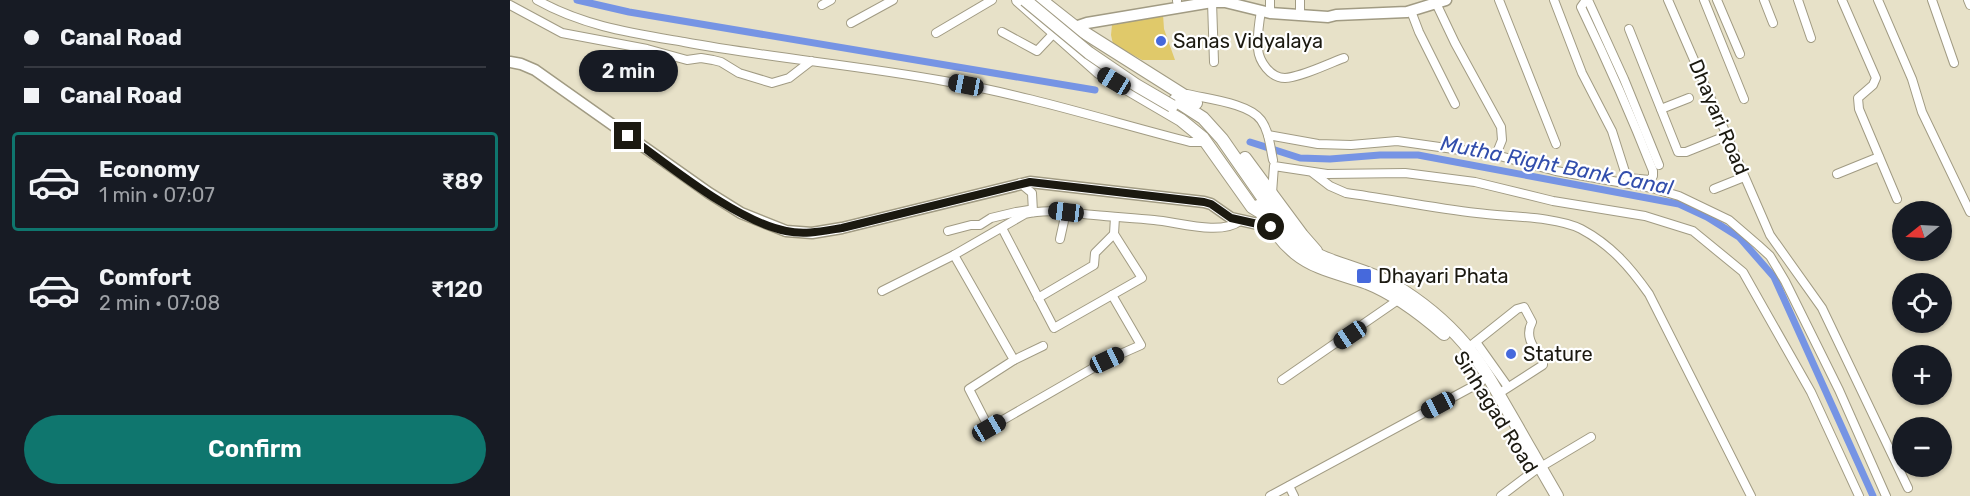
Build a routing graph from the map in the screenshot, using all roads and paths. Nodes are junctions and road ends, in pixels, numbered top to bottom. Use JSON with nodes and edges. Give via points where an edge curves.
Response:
{"nodes":[{"id":1,"x":537,"y":0,"type":"edge"},
{"id":2,"x":831,"y":0,"type":"edge"},
{"id":3,"x":893,"y":0,"type":"edge"},
{"id":4,"x":992,"y":0,"type":"edge"},
{"id":5,"x":1017,"y":0,"type":"edge"},
{"id":6,"x":1025,"y":0,"type":"edge"},
{"id":7,"x":1035,"y":0,"type":"edge"},
{"id":8,"x":1041,"y":0,"type":"edge"},
{"id":9,"x":1177,"y":0,"type":"edge"},
{"id":10,"x":1182,"y":0,"type":"edge"},
{"id":11,"x":1235,"y":0,"type":"edge"},
{"id":12,"x":1499,"y":0,"type":"edge"},
{"id":13,"x":1554,"y":0,"type":"edge"},
{"id":14,"x":1587,"y":0,"type":"edge"},
{"id":15,"x":1668,"y":0,"type":"edge"},
{"id":16,"x":1704,"y":0,"type":"edge"},
{"id":17,"x":1718,"y":0,"type":"edge"},
{"id":18,"x":1764,"y":0,"type":"edge"},
{"id":19,"x":1798,"y":0,"type":"edge"},
{"id":20,"x":1842,"y":0,"type":"edge"},
{"id":21,"x":1878,"y":0,"type":"edge"},
{"id":22,"x":1932,"y":0,"type":"edge"},
{"id":23,"x":1968,"y":0,"type":"edge"},
{"id":24,"x":1198,"y":2,"type":"edge"},
{"id":25,"x":1212,"y":2,"type":"junction"},
{"id":26,"x":1434,"y":2,"type":"edge"},
{"id":27,"x":510,"y":5,"type":"edge"},
{"id":28,"x":822,"y":5,"type":"dead end"},
{"id":29,"x":1300,"y":5,"type":"edge"},
{"id":30,"x":1970,"y":5,"type":"edge"},
{"id":31,"x":1268,"y":8,"type":"edge"},
{"id":32,"x":1411,"y":11,"type":"junction"},
{"id":33,"x":1336,"y":15,"type":"junction"},
{"id":34,"x":852,"y":22,"type":"dead end"},
{"id":35,"x":1088,"y":23,"type":"junction"},
{"id":36,"x":1773,"y":23,"type":"dead end"},
{"id":37,"x":1074,"y":26,"type":"junction"},
{"id":38,"x":1629,"y":29,"type":"dead end"},
{"id":39,"x":1002,"y":32,"type":"dead end"},
{"id":40,"x":936,"y":33,"type":"dead end"},
{"id":41,"x":1056,"y":35,"type":"junction"},
{"id":42,"x":1811,"y":38,"type":"dead end"},
{"id":43,"x":1740,"y":54,"type":"dead end"},
{"id":44,"x":1344,"y":58,"type":"dead end"},
{"id":45,"x":811,"y":61,"type":"junction"},
{"id":46,"x":510,"y":62,"type":"edge"},
{"id":47,"x":1214,"y":62,"type":"dead end"},
{"id":48,"x":1954,"y":63,"type":"dead end"},
{"id":49,"x":1689,"y":98,"type":"dead end"},
{"id":50,"x":1744,"y":99,"type":"dead end"},
{"id":51,"x":1176,"y":100,"type":"junction"},
{"id":52,"x":1455,"y":104,"type":"dead end"},
{"id":53,"x":1660,"y":109,"type":"junction"},
{"id":54,"x":1268,"y":135,"type":"junction"},
{"id":55,"x":1726,"y":136,"type":"junction"},
{"id":56,"x":1206,"y":142,"type":"junction"},
{"id":57,"x":1556,"y":144,"type":"dead end"},
{"id":58,"x":1496,"y":155,"type":"junction"},
{"id":59,"x":1879,"y":157,"type":"junction"},
{"id":60,"x":1274,"y":163,"type":"junction"},
{"id":61,"x":1659,"y":165,"type":"dead end"},
{"id":62,"x":1312,"y":171,"type":"junction"},
{"id":63,"x":1837,"y":174,"type":"dead end"},
{"id":64,"x":1744,"y":177,"type":"junction"},
{"id":65,"x":1020,"y":183,"type":"junction"},
{"id":66,"x":1714,"y":189,"type":"dead end"},
{"id":67,"x":1272,"y":194,"type":"junction"},
{"id":68,"x":1898,"y":199,"type":"dead end"},
{"id":69,"x":1033,"y":212,"type":"junction"},
{"id":70,"x":1066,"y":212,"type":"junction"},
{"id":71,"x":1970,"y":212,"type":"edge"},
{"id":72,"x":1264,"y":215,"type":"junction"},
{"id":73,"x":1115,"y":217,"type":"junction"},
{"id":74,"x":1244,"y":222,"type":"junction"},
{"id":75,"x":1271,"y":227,"type":"junction"},
{"id":76,"x":1002,"y":228,"type":"junction"},
{"id":77,"x":948,"y":231,"type":"dead end"},
{"id":78,"x":1114,"y":234,"type":"junction"},
{"id":79,"x":1060,"y":239,"type":"dead end"},
{"id":80,"x":954,"y":255,"type":"junction"},
{"id":81,"x":1329,"y":261,"type":"junction"},
{"id":82,"x":882,"y":291,"type":"dead end"},
{"id":83,"x":1112,"y":295,"type":"junction"},
{"id":84,"x":1038,"y":298,"type":"junction"},
{"id":85,"x":1398,"y":300,"type":"junction"},
{"id":86,"x":1472,"y":345,"type":"junction"},
{"id":87,"x":1043,"y":346,"type":"dead end"},
{"id":88,"x":1014,"y":360,"type":"junction"},
{"id":89,"x":1282,"y":380,"type":"dead end"},
{"id":90,"x":1481,"y":382,"type":"junction"},
{"id":91,"x":1503,"y":391,"type":"junction"},
{"id":92,"x":1591,"y":437,"type":"dead end"},
{"id":93,"x":1537,"y":470,"type":"junction"},
{"id":94,"x":1289,"y":486,"type":"junction"},
{"id":95,"x":1908,"y":489,"type":"dead end"},
{"id":96,"x":1270,"y":496,"type":"edge"},
{"id":97,"x":1294,"y":496,"type":"edge"},
{"id":98,"x":1501,"y":496,"type":"edge"},
{"id":99,"x":1548,"y":496,"type":"edge"},
{"id":100,"x":1557,"y":496,"type":"edge"},
{"id":101,"x":1751,"y":496,"type":"edge"},
{"id":102,"x":1859,"y":496,"type":"edge"},
{"id":103,"x":1886,"y":496,"type":"edge"}],
"edges":[{"from":1,"to":45,"type":"street","via":[[567,16],[601,27],[753,55]]},
{"from":2,"to":28,"type":"street"},
{"from":3,"to":34,"type":"street"},
{"from":4,"to":40,"type":"street"},
{"from":5,"to":41,"type":"main road"},
{"from":6,"to":51,"type":"main road","bridge":true,"via":[[1136,86]]},
{"from":7,"to":51,"type":"main road","via":[[1093,48]]},
{"from":8,"to":37,"type":"main road"},
{"from":9,"to":10,"type":"street"},
{"from":9,"to":35,"type":"street","via":[[1114,13]]},
{"from":11,"to":31,"type":"street"},
{"from":12,"to":57,"type":"street"},
{"from":13,"to":14,"type":"street","via":[[1582,73],[1612,131],[1626,175],[1650,180],[1653,171],[1642,142],[1581,7]]},
{"from":14,"to":61,"type":"street"},
{"from":15,"to":55,"type":"street","name":"Dhayari Road"},
{"from":16,"to":50,"type":"street"},
{"from":17,"to":43,"type":"street"},
{"from":18,"to":36,"type":"street"},
{"from":19,"to":42,"type":"street"},
{"from":20,"to":59,"type":"street","via":[[1876,78],[1857,103]]},
{"from":21,"to":71,"type":"street","via":[[1922,112]]},
{"from":22,"to":48,"type":"street"},
{"from":23,"to":30,"type":"street"},
{"from":24,"to":25,"type":"street"},
{"from":24,"to":35,"type":"street"},
{"from":25,"to":31,"type":"street"},
{"from":25,"to":47,"type":"street"},
{"from":26,"to":32,"type":"street"},
{"from":26,"to":58,"type":"street","via":[[1501,127],[1502,140]]},
{"from":27,"to":45,"type":"street","via":[[562,33],[687,60],[713,60],[772,83],[789,78]]},
{"from":29,"to":31,"type":"street"},
{"from":29,"to":33,"type":"street"},
{"from":31,"to":33,"type":"street"},
{"from":31,"to":44,"type":"street","via":[[1257,46],[1267,69],[1278,77],[1296,75]]},
{"from":32,"to":33,"type":"street"},
{"from":32,"to":52,"type":"street"},
{"from":35,"to":37,"type":"street"},
{"from":37,"to":41,"type":"street"},
{"from":37,"to":51,"type":"main road"},
{"from":38,"to":53,"type":"street"},
{"from":39,"to":41,"type":"street","via":[[1037,51]]},
{"from":41,"to":56,"type":"main road","via":[[1100,72],[1181,120]]},
{"from":45,"to":56,"type":"street","via":[[990,89],[1190,142]]},
{"from":46,"to":65,"type":"street","via":[[535,70],[741,213],[786,231],[812,233],[842,228]]},
{"from":49,"to":53,"type":"street"},
{"from":51,"to":54,"type":"street","via":[[1244,108],[1261,119]]},
{"from":51,"to":67,"type":"main road","via":[[1213,117]]},
{"from":51,"to":72,"type":"main road","via":[[1207,132]]},
{"from":51,"to":81,"type":"main road","name":"Sinhagad Road","via":[[1198,114],[1222,139],[1288,234],[1300,246]]},
{"from":53,"to":55,"type":"street","via":[[1680,153]]},
{"from":54,"to":58,"type":"street","via":[[1318,144],[1397,141]]},
{"from":54,"to":60,"type":"street"},
{"from":55,"to":64,"type":"street","name":"Dhayari Road"},
{"from":56,"to":72,"type":"main road","via":[[1252,207]]},
{"from":58,"to":103,"type":"street","via":[[1679,196],[1729,220],[1758,245],[1785,281]]},
{"from":59,"to":63,"type":"street"},
{"from":59,"to":68,"type":"street"},
{"from":60,"to":62,"type":"street"},
{"from":60,"to":67,"type":"street"},
{"from":62,"to":101,"type":"street","via":[[1346,193],[1568,224],[1617,253],[1649,294]]},
{"from":62,"to":102,"type":"street","via":[[1405,173],[1475,182],[1553,201],[1645,216],[1693,231],[1743,272],[1811,392]]},
{"from":64,"to":66,"type":"street"},
{"from":64,"to":95,"type":"street","name":"Dhayari Road","via":[[1770,235],[1821,308]]},
{"from":65,"to":69,"type":"street","via":[[1032,193]]},
{"from":65,"to":74,"type":"street","via":[[1043,182],[1204,202]]},
{"from":67,"to":81,"type":"main road","via":[[1302,235]]},
{"from":69,"to":70,"type":"street"},
{"from":69,"to":76,"type":"street"},
{"from":69,"to":77,"type":"street","via":[[1016,212]]},
{"from":70,"to":73,"type":"street"},
{"from":70,"to":79,"type":"street"},
{"from":72,"to":75,"type":"main road","name":"Sinhagad Road"},
{"from":73,"to":74,"type":"street","via":[[1208,228]]},
{"from":73,"to":78,"type":"street"},
{"from":74,"to":75,"type":"street"},
{"from":75,"to":85,"type":"main road","name":"Sinhagad Road","via":[[1290,249],[1319,268],[1365,283]]},
{"from":76,"to":80,"type":"street"},
{"from":76,"to":84,"type":"street"},
{"from":78,"to":83,"type":"street","via":[[1142,278]]},
{"from":78,"to":84,"type":"street","via":[[1095,253],[1094,265]]},
{"from":80,"to":82,"type":"street"},
{"from":80,"to":88,"type":"street"},
{"from":81,"to":86,"type":"main road","name":"Sinhagad Road","via":[[1394,285]]},
{"from":83,"to":84,"type":"street","via":[[1054,328]]},
{"from":83,"to":88,"type":"street","via":[[1141,345],[1107,360],[989,428],[969,389]]},
{"from":85,"to":89,"type":"street"},
{"from":85,"to":90,"type":"main road","name":"Sinhagad Road","via":[[1448,338]]},
{"from":86,"to":91,"type":"main road","name":"Sinhagad Road"},
{"from":86,"to":91,"type":"street","via":[[1524,307],[1532,322],[1529,342],[1543,365]]},
{"from":87,"to":88,"type":"street"},
{"from":90,"to":93,"type":"main road","name":"Sinhagad Road"},
{"from":90,"to":94,"type":"street"},
{"from":91,"to":93,"type":"main road","name":"Sinhagad Road"},
{"from":92,"to":93,"type":"street"},
{"from":93,"to":98,"type":"street"},
{"from":93,"to":99,"type":"main road","name":"Sinhagad Road"},
{"from":93,"to":100,"type":"main road","name":"Sinhagad Road"},
{"from":94,"to":96,"type":"street"},
{"from":94,"to":97,"type":"street"}]}
